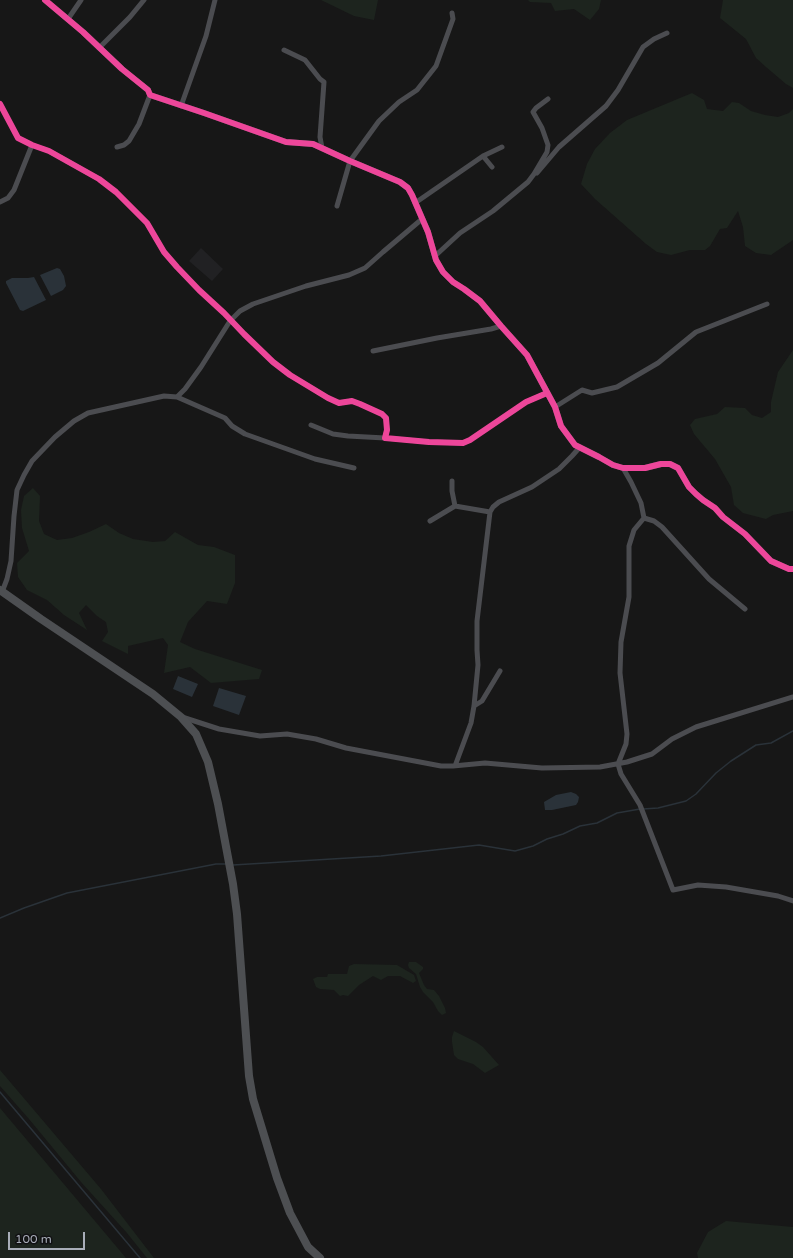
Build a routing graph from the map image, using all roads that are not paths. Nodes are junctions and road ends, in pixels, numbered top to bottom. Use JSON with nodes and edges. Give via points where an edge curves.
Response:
{"nodes":[{"id":1,"x":45,"y":0,"type":"edge"},
{"id":2,"x":81,"y":0,"type":"edge"},
{"id":3,"x":144,"y":0,"type":"edge"},
{"id":4,"x":215,"y":0,"type":"edge"},
{"id":5,"x":452,"y":13,"type":"dead end"},
{"id":6,"x":68,"y":19,"type":"junction"},
{"id":7,"x":667,"y":33,"type":"dead end"},
{"id":8,"x":99,"y":48,"type":"junction"},
{"id":9,"x":284,"y":50,"type":"dead end"},
{"id":10,"x":150,"y":95,"type":"junction"},
{"id":11,"x":548,"y":99,"type":"dead end"},
{"id":12,"x":0,"y":104,"type":"edge"},
{"id":13,"x":182,"y":106,"type":"junction"},
{"id":14,"x":32,"y":145,"type":"junction"},
{"id":15,"x":117,"y":147,"type":"dead end"},
{"id":16,"x":502,"y":147,"type":"dead end"},
{"id":17,"x":322,"y":148,"type":"junction"},
{"id":18,"x":483,"y":156,"type":"junction"},
{"id":19,"x":350,"y":161,"type":"junction"},
{"id":20,"x":492,"y":167,"type":"dead end"},
{"id":21,"x":534,"y":174,"type":"junction"},
{"id":22,"x":0,"y":202,"type":"edge"},
{"id":23,"x":415,"y":203,"type":"junction"},
{"id":24,"x":337,"y":206,"type":"dead end"},
{"id":25,"x":422,"y":219,"type":"junction"},
{"id":26,"x":435,"y":256,"type":"junction"},
{"id":27,"x":767,"y":304,"type":"dead end"},
{"id":28,"x":230,"y":321,"type":"junction"},
{"id":29,"x":501,"y":326,"type":"junction"},
{"id":30,"x":373,"y":351,"type":"dead end"},
{"id":31,"x":548,"y":393,"type":"junction"},
{"id":32,"x":177,"y":397,"type":"junction"},
{"id":33,"x":554,"y":407,"type":"junction"},
{"id":34,"x":311,"y":425,"type":"dead end"},
{"id":35,"x":385,"y":438,"type":"junction"},
{"id":36,"x":580,"y":447,"type":"junction"},
{"id":37,"x":354,"y":468,"type":"dead end"},
{"id":38,"x":623,"y":468,"type":"junction"},
{"id":39,"x":452,"y":481,"type":"dead end"},
{"id":40,"x":455,"y":506,"type":"junction"},
{"id":41,"x":490,"y":512,"type":"junction"},
{"id":42,"x":644,"y":518,"type":"junction"},
{"id":43,"x":430,"y":521,"type":"dead end"},
{"id":44,"x":793,"y":568,"type":"edge"},
{"id":45,"x":1,"y":591,"type":"edge"},
{"id":46,"x":745,"y":609,"type":"dead end"},
{"id":47,"x":500,"y":671,"type":"dead end"},
{"id":48,"x":793,"y":697,"type":"edge"},
{"id":49,"x":474,"y":706,"type":"junction"},
{"id":50,"x":181,"y":716,"type":"junction"},
{"id":51,"x":618,"y":764,"type":"junction"},
{"id":52,"x":455,"y":766,"type":"junction"},
{"id":53,"x":793,"y":901,"type":"edge"},
{"id":54,"x":320,"y":1258,"type":"edge"}],
"edges":[{"from":1,"to":6,"type":"street"},
{"from":2,"to":6,"type":"street"},
{"from":3,"to":8,"type":"street"},
{"from":4,"to":13,"type":"street"},
{"from":5,"to":19,"type":"street","via":[[453,19],[436,66],[417,90],[399,102],[379,122]]},
{"from":6,"to":8,"type":"street"},
{"from":7,"to":21,"type":"street","via":[[643,48],[606,106],[559,147]]},
{"from":8,"to":10,"type":"street","via":[[148,90]]},
{"from":9,"to":17,"type":"street","via":[[304,60],[324,82],[320,137]]},
{"from":10,"to":13,"type":"street"},
{"from":10,"to":15,"type":"street","via":[[139,124],[129,141]]},
{"from":11,"to":21,"type":"street","via":[[533,112],[548,145],[547,152]]},
{"from":12,"to":14,"type":"street","via":[[18,138]]},
{"from":13,"to":17,"type":"street","via":[[279,140],[313,144]]},
{"from":14,"to":22,"type":"street","via":[[14,190],[8,198]]},
{"from":14,"to":28,"type":"street","via":[[49,151],[99,178],[116,192],[147,223],[164,252]]},
{"from":16,"to":18,"type":"street"},
{"from":17,"to":19,"type":"street"},
{"from":18,"to":20,"type":"street"},
{"from":18,"to":23,"type":"street"},
{"from":19,"to":23,"type":"street","via":[[400,182],[408,188]]},
{"from":19,"to":24,"type":"street"},
{"from":21,"to":26,"type":"street","via":[[493,211],[460,233]]},
{"from":23,"to":25,"type":"street"},
{"from":25,"to":26,"type":"street"},
{"from":25,"to":28,"type":"street","via":[[366,268],[253,304],[240,311]]},
{"from":26,"to":29,"type":"street","via":[[443,272],[452,282],[480,301]]},
{"from":27,"to":33,"type":"street","via":[[696,332],[658,363],[617,387],[592,393],[582,390]]},
{"from":28,"to":32,"type":"street","via":[[201,367]]},
{"from":28,"to":35,"type":"street","via":[[273,362],[315,392],[339,403],[352,401],[382,414],[386,418]]},
{"from":29,"to":30,"type":"street"},
{"from":29,"to":31,"type":"street","via":[[527,355]]},
{"from":31,"to":33,"type":"street"},
{"from":31,"to":35,"type":"street","via":[[526,402],[463,443]]},
{"from":32,"to":37,"type":"street","via":[[225,418],[245,434],[315,459]]},
{"from":32,"to":45,"type":"street","via":[[164,396],[88,413],[55,437],[32,461],[17,490],[10,561],[7,579]]},
{"from":33,"to":36,"type":"street","via":[[561,426],[575,445]]},
{"from":34,"to":35,"type":"street","via":[[333,434]]},
{"from":36,"to":38,"type":"street"},
{"from":36,"to":41,"type":"street","via":[[559,469],[532,487],[500,502]]},
{"from":38,"to":42,"type":"street","via":[[641,503]]},
{"from":38,"to":44,"type":"street","via":[[645,468],[666,464],[678,468],[689,487],[745,534],[771,561],[789,569]]},
{"from":39,"to":40,"type":"street"},
{"from":40,"to":41,"type":"street"},
{"from":40,"to":43,"type":"street"},
{"from":41,"to":49,"type":"street","via":[[477,621],[478,665]]},
{"from":42,"to":46,"type":"street","via":[[662,527],[709,579]]},
{"from":42,"to":51,"type":"street","via":[[634,530],[629,546],[629,598],[621,642],[620,673],[627,734]]},
{"from":45,"to":50,"type":"main road","via":[[153,694]]},
{"from":47,"to":49,"type":"street","via":[[482,701]]},
{"from":48,"to":51,"type":"street","via":[[696,727],[672,739],[652,754]]},
{"from":49,"to":52,"type":"street","via":[[471,723]]},
{"from":50,"to":52,"type":"street","via":[[218,729],[260,736],[287,734],[346,748],[441,766]]},
{"from":50,"to":54,"type":"main road","via":[[196,734],[208,762],[228,855],[237,914],[249,1076],[253,1099],[290,1213],[308,1247]]},
{"from":51,"to":52,"type":"street","via":[[600,767],[542,768],[485,764]]},
{"from":51,"to":53,"type":"street","via":[[621,774],[640,805],[673,890],[698,885],[726,887]]}]}
